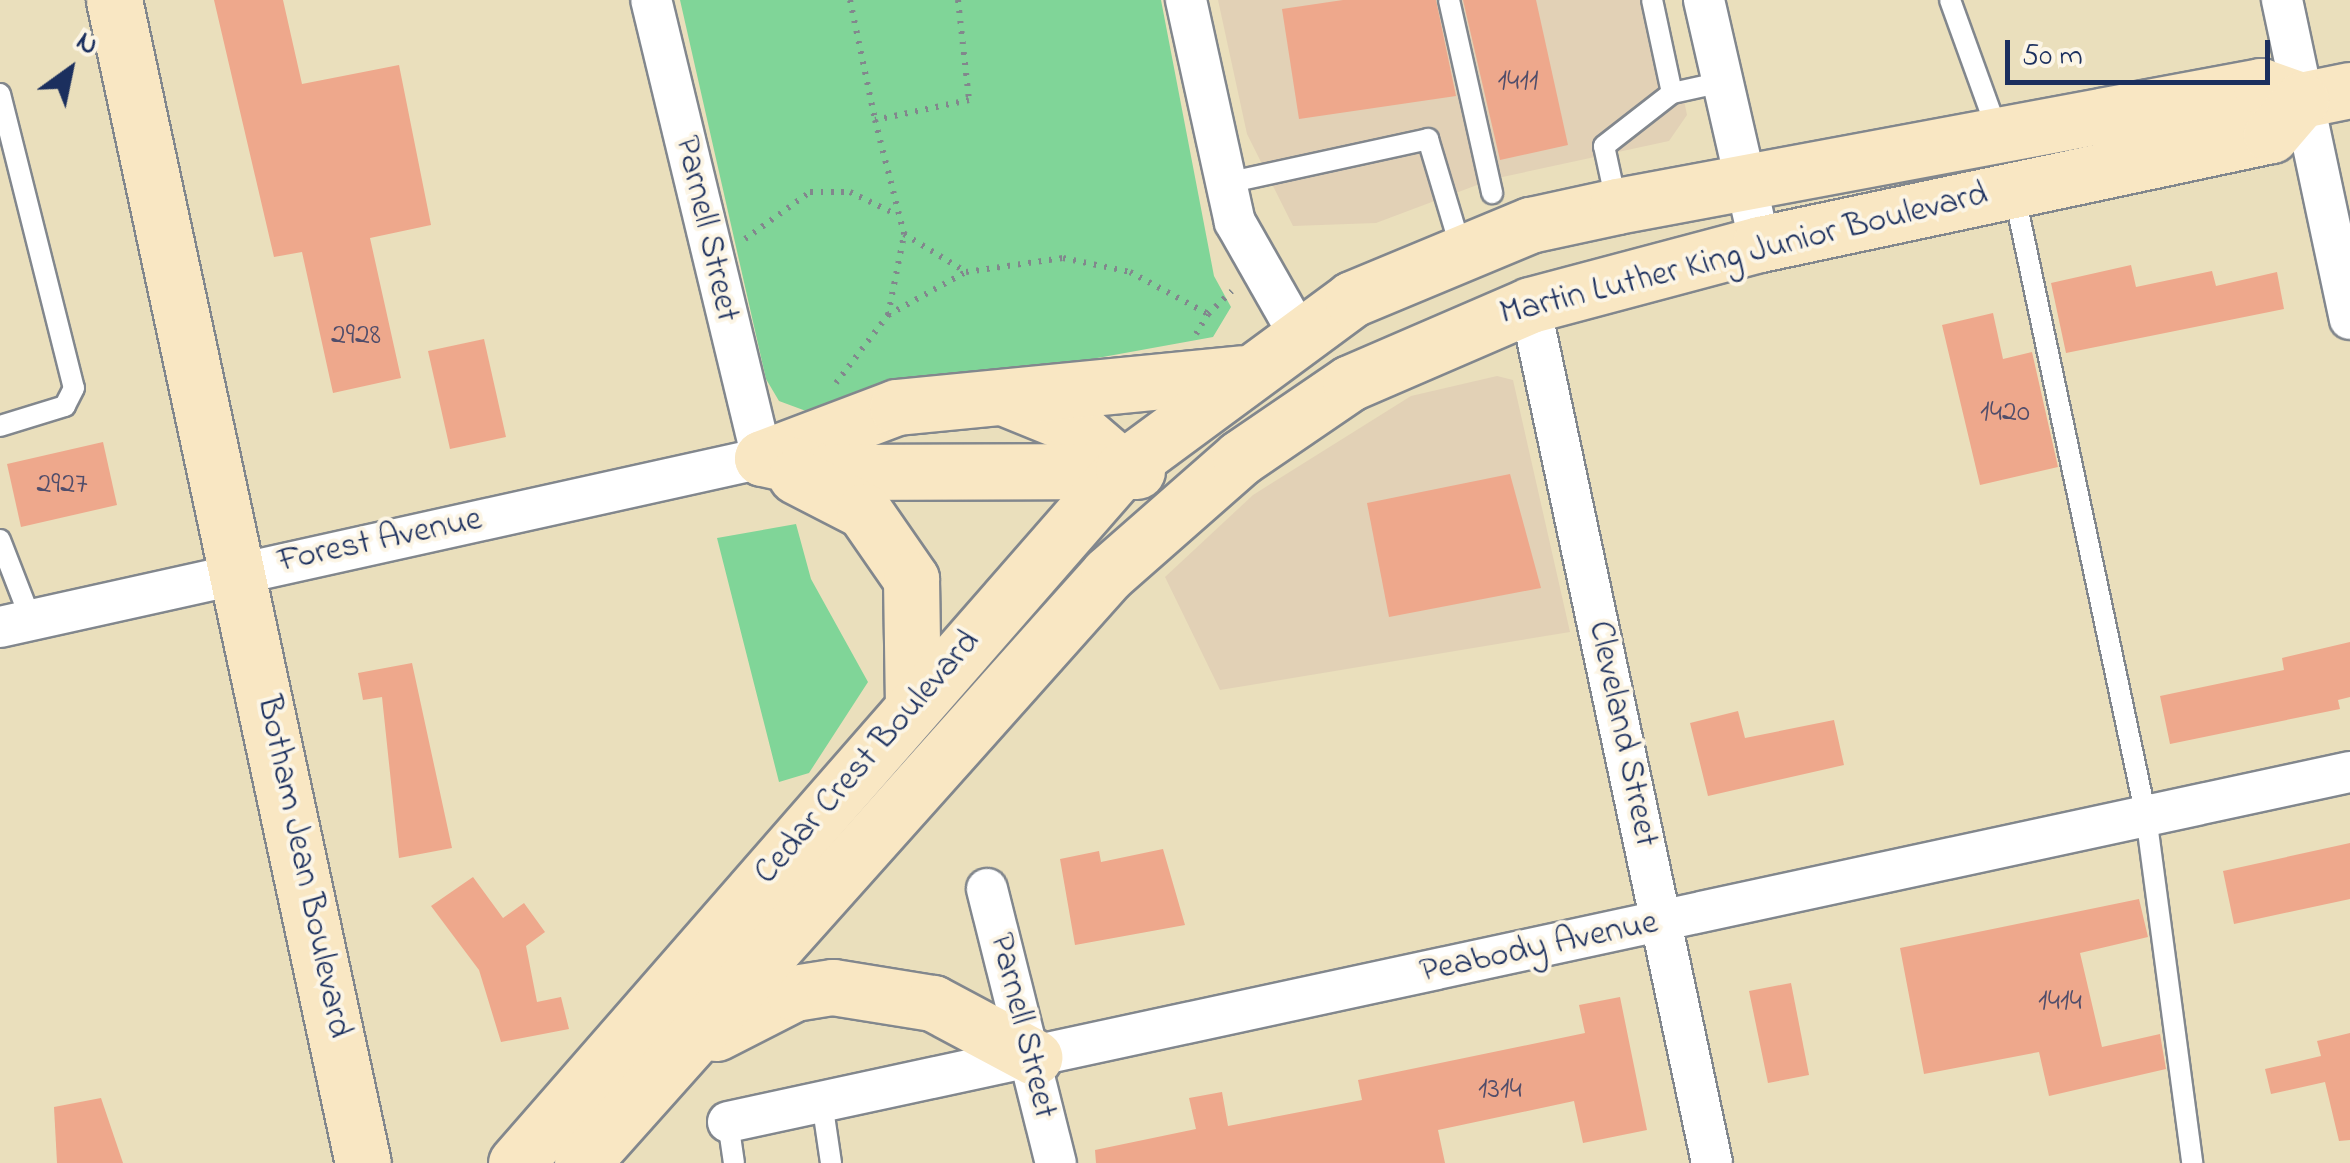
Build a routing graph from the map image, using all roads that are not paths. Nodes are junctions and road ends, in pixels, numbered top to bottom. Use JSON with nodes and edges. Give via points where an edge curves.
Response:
{"nodes":[{"id":1,"x":114,"y":0,"type":"edge"},
{"id":2,"x":651,"y":0,"type":"edge"},
{"id":3,"x":1186,"y":0,"type":"edge"},
{"id":4,"x":1449,"y":0,"type":"edge"},
{"id":5,"x":1652,"y":0,"type":"edge"},
{"id":6,"x":1704,"y":0,"type":"edge"},
{"id":7,"x":1950,"y":0,"type":"edge"},
{"id":8,"x":2282,"y":0,"type":"edge"},
{"id":9,"x":1722,"y":82,"type":"junction"},
{"id":10,"x":0,"y":94,"type":"edge"},
{"id":11,"x":1672,"y":94,"type":"junction"},
{"id":12,"x":2326,"y":95,"type":"edge"},
{"id":13,"x":1998,"y":132,"type":"junction"},
{"id":14,"x":1745,"y":180,"type":"junction"},
{"id":15,"x":1222,"y":184,"type":"junction"},
{"id":16,"x":2013,"y":190,"type":"junction"},
{"id":17,"x":1492,"y":193,"type":"dead end"},
{"id":18,"x":1616,"y":206,"type":"junction"},
{"id":19,"x":2339,"y":215,"type":"edge"},
{"id":20,"x":1760,"y":244,"type":"junction"},
{"id":21,"x":1461,"y":249,"type":"junction"},
{"id":22,"x":1530,"y":305,"type":"junction"},
{"id":23,"x":2350,"y":319,"type":"edge"},
{"id":24,"x":1298,"y":333,"type":"junction"},
{"id":25,"x":1240,"y":373,"type":"junction"},
{"id":26,"x":994,"y":394,"type":"junction"},
{"id":27,"x":0,"y":426,"type":"edge"},
{"id":28,"x":762,"y":458,"type":"junction"},
{"id":29,"x":1124,"y":468,"type":"junction"},
{"id":30,"x":1211,"y":482,"type":"junction"},
{"id":31,"x":0,"y":540,"type":"edge"},
{"id":32,"x":242,"y":571,"type":"junction"},
{"id":33,"x":1108,"y":574,"type":"junction"},
{"id":34,"x":15,"y":623,"type":"edge"},
{"id":35,"x":914,"y":703,"type":"junction"},
{"id":36,"x":2350,"y":772,"type":"edge"},
{"id":37,"x":2146,"y":816,"type":"junction"},
{"id":38,"x":987,"y":889,"type":"dead end"},
{"id":39,"x":1661,"y":921,"type":"junction"},
{"id":40,"x":680,"y":1055,"type":"junction"},
{"id":41,"x":1034,"y":1056,"type":"junction"},
{"id":42,"x":822,"y":1102,"type":"junction"},
{"id":43,"x":728,"y":1122,"type":"joint"},
{"id":44,"x":581,"y":1141,"type":"edge"},
{"id":45,"x":364,"y":1163,"type":"edge"},
{"id":46,"x":516,"y":1163,"type":"edge"},
{"id":47,"x":734,"y":1163,"type":"edge"},
{"id":48,"x":832,"y":1163,"type":"edge"},
{"id":49,"x":1056,"y":1163,"type":"edge"},
{"id":50,"x":1712,"y":1163,"type":"edge"},
{"id":51,"x":2192,"y":1163,"type":"edge"}],
"edges":[{"from":1,"to":32,"type":"main road","name":"Botham Jean Boulevard"},
{"from":2,"to":28,"type":"street","name":"Parnell Street"},
{"from":3,"to":15,"type":"street"},
{"from":4,"to":17,"type":"lane"},
{"from":5,"to":11,"type":"lane"},
{"from":6,"to":9,"type":"street"},
{"from":7,"to":13,"type":"lane"},
{"from":8,"to":12,"type":"street"},
{"from":9,"to":11,"type":"lane"},
{"from":9,"to":14,"type":"street"},
{"from":10,"to":27,"type":"lane","via":[[74,388],[65,406]]},
{"from":11,"to":18,"type":"lane","via":[[1604,146]]},
{"from":12,"to":13,"type":"main road","name":"Martin Luther King Junior Boulevard","via":[[2261,86]]},
{"from":12,"to":16,"type":"main road","name":"Martin Luther King Junior Boulevard","via":[[2271,135]]},
{"from":12,"to":19,"type":"street"},
{"from":13,"to":14,"type":"main road","name":"Martin Luther King Junior Boulevard"},
{"from":13,"to":16,"type":"lane"},
{"from":14,"to":18,"type":"main road","name":"Martin Luther King Junior Boulevard"},
{"from":14,"to":20,"type":"street"},
{"from":15,"to":21,"type":"lane","via":[[1428,139]]},
{"from":15,"to":24,"type":"street","via":[[1235,222]]},
{"from":16,"to":20,"type":"main road","name":"Martin Luther King Junior Boulevard"},
{"from":16,"to":37,"type":"lane"},
{"from":18,"to":21,"type":"main road","name":"Martin Luther King Junior Boulevard"},
{"from":19,"to":23,"type":"street"},
{"from":20,"to":22,"type":"main road","name":"Martin Luther King Junior Boulevard"},
{"from":21,"to":24,"type":"main road","name":"Martin Luther King Junior Boulevard","via":[[1406,269]]},
{"from":22,"to":30,"type":"main road","name":"Martin Luther King Junior Boulevard","via":[[1350,383]]},
{"from":22,"to":39,"type":"street","name":"Cleveland Street"},
{"from":24,"to":25,"type":"main road","name":"Martin Luther King Junior Boulevard"},
{"from":25,"to":26,"type":"main road"},
{"from":25,"to":29,"type":"main road","name":"Cedar Crest Boulevard"},
{"from":26,"to":28,"type":"main road","via":[[897,407]]},
{"from":26,"to":29,"type":"main road","via":[[1074,426]]},
{"from":28,"to":29,"type":"main road","via":[[862,472]]},
{"from":28,"to":32,"type":"street","name":"Forest Avenue"},
{"from":28,"to":35,"type":"main road","via":[[864,512],[892,542],[918,618]]},
{"from":29,"to":30,"type":"main road"},
{"from":29,"to":33,"type":"main road"},
{"from":29,"to":35,"type":"main road","name":"Cedar Crest Boulevard"},
{"from":30,"to":33,"type":"main road","name":"Cedar Crest Boulevard"},
{"from":31,"to":34,"type":"lane"},
{"from":32,"to":34,"type":"street","name":"Forest Avenue"},
{"from":32,"to":45,"type":"main road","name":"Botham Jean Boulevard"},
{"from":33,"to":40,"type":"main road","name":"Cedar Crest Boulevard"},
{"from":35,"to":44,"type":"main road","name":"Cedar Crest Boulevard"},
{"from":36,"to":37,"type":"street","name":"Peabody Avenue"},
{"from":37,"to":39,"type":"street","name":"Peabody Avenue"},
{"from":37,"to":51,"type":"lane"},
{"from":38,"to":41,"type":"street","name":"Parnell Street"},
{"from":39,"to":41,"type":"street","name":"Peabody Avenue"},
{"from":39,"to":50,"type":"street","name":"Cleveland Street"},
{"from":40,"to":41,"type":"main road","via":[[753,1010],[833,986],[933,1003]]},
{"from":40,"to":44,"type":"main road","name":"Cedar Crest Boulevard"},
{"from":41,"to":42,"type":"street","name":"Peabody Avenue"},
{"from":41,"to":49,"type":"street","name":"Parnell Street"},
{"from":42,"to":43,"type":"street","name":"Peabody Avenue"},
{"from":42,"to":48,"type":"lane"},
{"from":43,"to":47,"type":"lane"},
{"from":44,"to":46,"type":"main road","name":"Cedar Crest Boulevard"}]}
